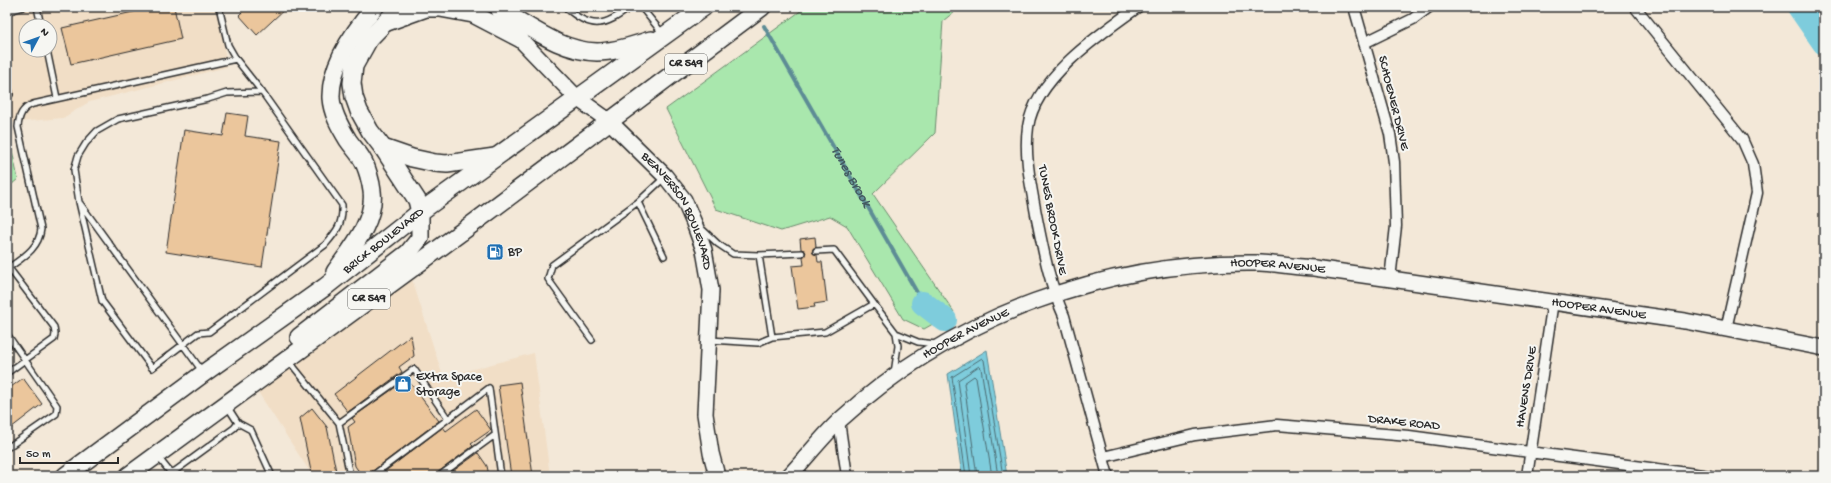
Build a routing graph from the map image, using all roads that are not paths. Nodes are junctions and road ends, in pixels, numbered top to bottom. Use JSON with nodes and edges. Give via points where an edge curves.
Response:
{"nodes":[{"id":1,"x":23,"y":7,"type":"edge"},
{"id":2,"x":37,"y":7,"type":"edge"},
{"id":3,"x":220,"y":7,"type":"edge"},
{"id":4,"x":375,"y":7,"type":"edge"},
{"id":5,"x":400,"y":7,"type":"edge"},
{"id":6,"x":566,"y":7,"type":"edge"},
{"id":7,"x":631,"y":7,"type":"edge"},
{"id":8,"x":640,"y":7,"type":"edge"},
{"id":9,"x":704,"y":7,"type":"edge"},
{"id":10,"x":762,"y":7,"type":"edge"},
{"id":11,"x":1138,"y":7,"type":"edge"},
{"id":12,"x":1354,"y":7,"type":"edge"},
{"id":13,"x":1429,"y":7,"type":"edge"},
{"id":14,"x":1635,"y":7,"type":"edge"},
{"id":15,"x":499,"y":8,"type":"edge"},
{"id":16,"x":7,"y":12,"type":"edge"},
{"id":17,"x":39,"y":18,"type":"edge"},
{"id":18,"x":385,"y":23,"type":"junction"},
{"id":19,"x":663,"y":36,"type":"junction"},
{"id":20,"x":520,"y":38,"type":"junction"},
{"id":21,"x":1364,"y":43,"type":"junction"},
{"id":22,"x":48,"y":58,"type":"edge"},
{"id":23,"x":236,"y":58,"type":"junction"},
{"id":24,"x":7,"y":79,"type":"edge"},
{"id":25,"x":262,"y":92,"type":"junction"},
{"id":26,"x":10,"y":94,"type":"dead end"},
{"id":27,"x":57,"y":98,"type":"junction"},
{"id":28,"x":577,"y":98,"type":"junction"},
{"id":29,"x":609,"y":120,"type":"junction"},
{"id":30,"x":383,"y":148,"type":"junction"},
{"id":31,"x":499,"y":156,"type":"junction"},
{"id":32,"x":665,"y":176,"type":"junction"},
{"id":33,"x":79,"y":202,"type":"junction"},
{"id":34,"x":638,"y":202,"type":"junction"},
{"id":35,"x":420,"y":212,"type":"junction"},
{"id":36,"x":694,"y":223,"type":"junction"},
{"id":37,"x":816,"y":251,"type":"dead end"},
{"id":38,"x":802,"y":253,"type":"dead end"},
{"id":39,"x":759,"y":255,"type":"junction"},
{"id":40,"x":664,"y":256,"type":"dead end"},
{"id":41,"x":8,"y":268,"type":"edge"},
{"id":42,"x":1390,"y":279,"type":"junction"},
{"id":43,"x":325,"y":287,"type":"junction"},
{"id":44,"x":1055,"y":295,"type":"junction"},
{"id":45,"x":1553,"y":301,"type":"junction"},
{"id":46,"x":874,"y":304,"type":"junction"},
{"id":47,"x":1726,"y":329,"type":"junction"},
{"id":48,"x":896,"y":333,"type":"junction"},
{"id":49,"x":7,"y":334,"type":"edge"},
{"id":50,"x":772,"y":337,"type":"junction"},
{"id":51,"x":592,"y":340,"type":"dead end"},
{"id":52,"x":708,"y":340,"type":"junction"},
{"id":53,"x":183,"y":344,"type":"junction"},
{"id":54,"x":941,"y":345,"type":"junction"},
{"id":55,"x":1824,"y":348,"type":"edge"},
{"id":56,"x":288,"y":358,"type":"junction"},
{"id":57,"x":25,"y":359,"type":"junction"},
{"id":58,"x":7,"y":373,"type":"edge"},
{"id":59,"x":204,"y":373,"type":"junction"},
{"id":60,"x":894,"y":376,"type":"junction"},
{"id":61,"x":243,"y":391,"type":"junction"},
{"id":62,"x":226,"y":404,"type":"junction"},
{"id":63,"x":448,"y":419,"type":"junction"},
{"id":64,"x":839,"y":421,"type":"junction"},
{"id":65,"x":238,"y":423,"type":"junction"},
{"id":66,"x":339,"y":423,"type":"junction"},
{"id":67,"x":495,"y":435,"type":"junction"},
{"id":68,"x":7,"y":448,"type":"edge"},
{"id":69,"x":1531,"y":452,"type":"junction"},
{"id":70,"x":156,"y":455,"type":"junction"},
{"id":71,"x":1103,"y":457,"type":"junction"},
{"id":72,"x":169,"y":474,"type":"edge"},
{"id":73,"x":65,"y":476,"type":"edge"},
{"id":74,"x":128,"y":476,"type":"edge"},
{"id":75,"x":272,"y":476,"type":"edge"},
{"id":76,"x":350,"y":476,"type":"edge"},
{"id":77,"x":372,"y":476,"type":"edge"},
{"id":78,"x":439,"y":476,"type":"edge"},
{"id":79,"x":501,"y":476,"type":"edge"},
{"id":80,"x":717,"y":476,"type":"edge"},
{"id":81,"x":789,"y":476,"type":"edge"},
{"id":82,"x":847,"y":476,"type":"edge"},
{"id":83,"x":1108,"y":476,"type":"edge"},
{"id":84,"x":1527,"y":476,"type":"edge"},
{"id":85,"x":1707,"y":476,"type":"edge"}],
"edges":[{"from":1,"to":16,"type":"lane"},
{"from":2,"to":17,"type":"lane"},
{"from":3,"to":23,"type":"lane","via":[[228,45]]},
{"from":4,"to":43,"type":"main road","via":[[342,52],[333,75],[331,98],[336,118],[348,141],[363,160],[372,192],[370,211],[367,223]]},
{"from":5,"to":18,"type":"main road"},
{"from":6,"to":7,"type":"lane","via":[[574,15],[590,23],[614,20]]},
{"from":8,"to":19,"type":"lane"},
{"from":9,"to":19,"type":"main road","name":"BRICK BOULEVARD","number":"CR 549"},
{"from":10,"to":29,"type":"main road","number":"CR 549"},
{"from":11,"to":44,"type":"street","name":"TUNES BROOK DRIVE","via":[[1088,43],[1048,84],[1035,104],[1028,126],[1030,185]]},
{"from":12,"to":21,"type":"street","name":"SCHOENER DRIVE"},
{"from":13,"to":21,"type":"street","via":[[1414,19]]},
{"from":14,"to":47,"type":"street","via":[[1742,138],[1753,164],[1756,193]]},
{"from":15,"to":19,"type":"main road","via":[[557,43],[577,49],[598,52],[624,48]]},
{"from":15,"to":20,"type":"main road","name":"BEAVERSON BOULEVARD"},
{"from":18,"to":20,"type":"main road","via":[[426,8],[440,8],[473,14]]},
{"from":18,"to":30,"type":"main road","via":[[369,39],[359,55],[354,66],[352,83],[359,111]]},
{"from":19,"to":28,"type":"main road","name":"BRICK BOULEVARD","number":"CR 549"},
{"from":20,"to":28,"type":"main road","name":"BEAVERSON BOULEVARD"},
{"from":21,"to":42,"type":"street","name":"SCHOENER DRIVE","via":[[1390,134],[1394,162],[1396,226]]},
{"from":22,"to":27,"type":"lane"},
{"from":23,"to":25,"type":"lane"},
{"from":23,"to":27,"type":"lane"},
{"from":24,"to":26,"type":"lane"},
{"from":25,"to":33,"type":"lane","via":[[226,93],[118,119],[97,131],[78,156],[74,170]]},
{"from":25,"to":53,"type":"lane","via":[[342,205],[342,218],[325,245],[209,332],[198,333]]},
{"from":27,"to":41,"type":"lane","via":[[26,107],[19,119],[18,127],[41,229],[40,238],[32,250]]},
{"from":28,"to":29,"type":"main road","name":"BEAVERSON BOULEVARD"},
{"from":28,"to":31,"type":"main road","name":"BRICK BOULEVARD","number":"CR 549"},
{"from":29,"to":32,"type":"main road","name":"BEAVERSON BOULEVARD"},
{"from":29,"to":56,"type":"main road","number":"CR 549","via":[[477,221]]},
{"from":30,"to":31,"type":"main road","via":[[412,158],[447,164]]},
{"from":30,"to":35,"type":"main road","via":[[417,200]]},
{"from":31,"to":35,"type":"main road","name":"BRICK BOULEVARD","number":"CR 549"},
{"from":32,"to":34,"type":"lane"},
{"from":32,"to":36,"type":"main road","name":"BEAVERSON BOULEVARD","via":[[684,200]]},
{"from":33,"to":53,"type":"lane"},
{"from":33,"to":53,"type":"lane","via":[[102,301],[152,368]]},
{"from":34,"to":40,"type":"lane"},
{"from":34,"to":51,"type":"lane","via":[[552,265],[548,278]]},
{"from":35,"to":43,"type":"main road","name":"BRICK BOULEVARD","number":"CR 549"},
{"from":35,"to":61,"type":"main road","via":[[420,238],[408,253],[284,349]]},
{"from":36,"to":39,"type":"lane","via":[[733,254]]},
{"from":36,"to":52,"type":"main road","name":"BEAVERSON BOULEVARD","via":[[704,250],[711,290]]},
{"from":37,"to":46,"type":"lane","via":[[834,250]]},
{"from":38,"to":39,"type":"lane"},
{"from":39,"to":50,"type":"lane"},
{"from":41,"to":57,"type":"lane","via":[[54,327],[56,334]]},
{"from":42,"to":44,"type":"main road","name":"HOOPER AVENUE","via":[[1260,263],[1209,265],[1154,270],[1098,282]]},
{"from":42,"to":45,"type":"main road","name":"HOOPER AVENUE"},
{"from":43,"to":59,"type":"main road","name":"BRICK BOULEVARD","number":"CR 549"},
{"from":44,"to":54,"type":"main road","name":"HOOPER AVENUE","via":[[1028,303]]},
{"from":44,"to":71,"type":"street","name":"TUNES BROOK DRIVE","via":[[1064,316]]},
{"from":45,"to":47,"type":"main road","name":"HOOPER AVENUE"},
{"from":45,"to":69,"type":"street","name":"HAVENS DRIVE"},
{"from":46,"to":48,"type":"lane"},
{"from":46,"to":50,"type":"lane","via":[[825,332]]},
{"from":47,"to":55,"type":"main road","name":"HOOPER AVENUE"},
{"from":48,"to":54,"type":"lane","via":[[918,342]]},
{"from":48,"to":60,"type":"lane","via":[[898,346]]},
{"from":49,"to":57,"type":"lane"},
{"from":50,"to":52,"type":"lane","via":[[758,344]]},
{"from":52,"to":80,"type":"main road","name":"BEAVERSON BOULEVARD","via":[[705,414],[710,453]]},
{"from":53,"to":59,"type":"lane"},
{"from":54,"to":60,"type":"main road","name":"HOOPER AVENUE"},
{"from":56,"to":61,"type":"main road","number":"CR 549"},
{"from":56,"to":66,"type":"lane"},
{"from":57,"to":58,"type":"lane"},
{"from":57,"to":68,"type":"lane","via":[[57,406],[56,414]]},
{"from":59,"to":73,"type":"main road","name":"BRICK BOULEVARD","number":"CR 549"},
{"from":60,"to":64,"type":"main road","name":"HOOPER AVENUE"},
{"from":61,"to":62,"type":"main road","number":"CR 549"},
{"from":62,"to":65,"type":"lane"},
{"from":62,"to":70,"type":"main road","number":"CR 549"},
{"from":63,"to":66,"type":"lane","via":[[414,369]]},
{"from":63,"to":67,"type":"lane","via":[[489,388]]},
{"from":63,"to":77,"type":"lane"},
{"from":64,"to":81,"type":"main road","name":"HOOPER AVENUE"},
{"from":64,"to":82,"type":"street"},
{"from":65,"to":72,"type":"lane"},
{"from":65,"to":75,"type":"lane","via":[[251,430]]},
{"from":66,"to":76,"type":"lane"},
{"from":67,"to":78,"type":"lane"},
{"from":67,"to":79,"type":"lane"},
{"from":69,"to":71,"type":"street","name":"DRAKE ROAD","via":[[1409,436],[1276,425],[1195,436]]},
{"from":69,"to":84,"type":"street","name":"HAVENS DRIVE"},
{"from":69,"to":85,"type":"street","name":"DRAKE ROAD"},
{"from":70,"to":72,"type":"lane"},
{"from":70,"to":74,"type":"main road","number":"CR 549"},
{"from":71,"to":83,"type":"street","name":"TUNES BROOK DRIVE"}]}
